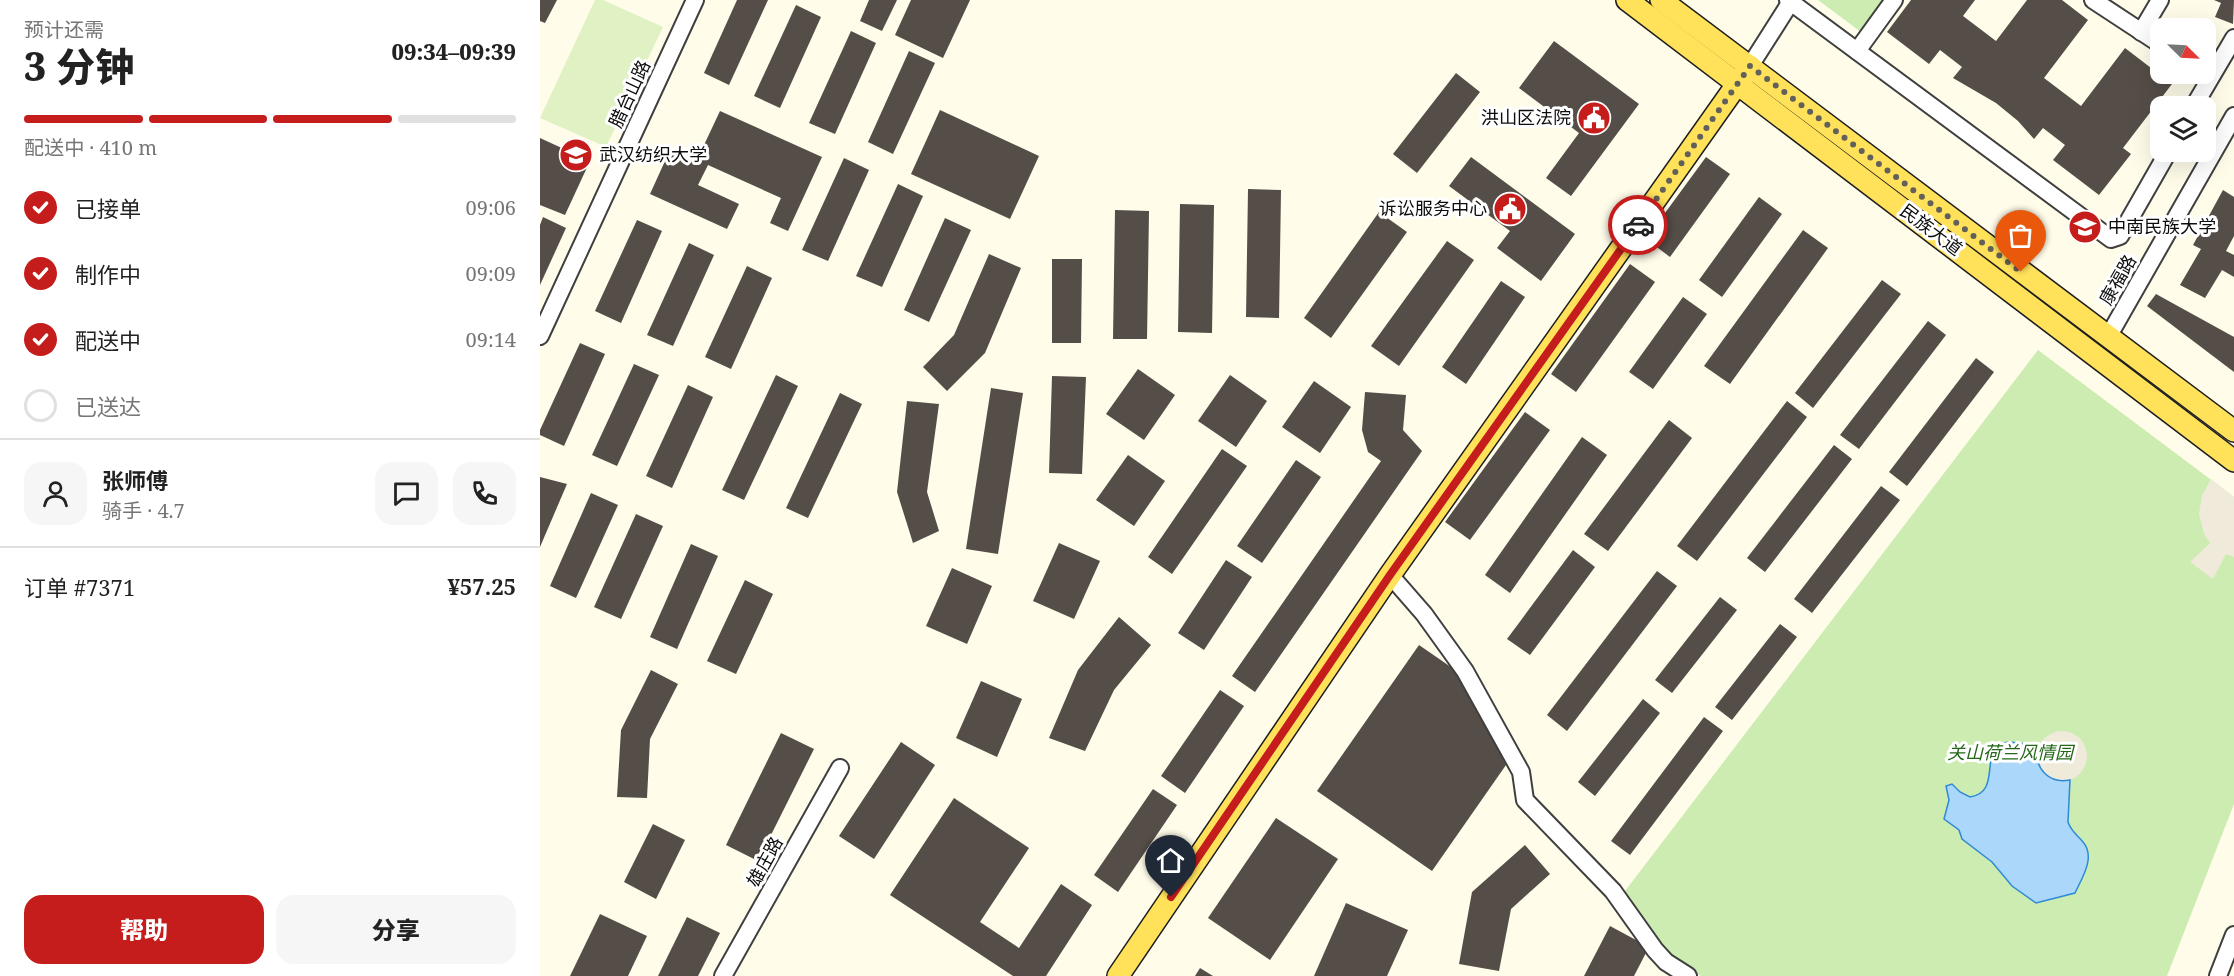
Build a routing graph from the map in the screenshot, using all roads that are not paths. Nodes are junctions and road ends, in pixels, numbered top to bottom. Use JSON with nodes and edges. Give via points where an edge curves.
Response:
{"nodes":[{"id":1,"x":695,"y":0,"type":"edge"},
{"id":2,"x":1627,"y":0,"type":"edge"},
{"id":3,"x":1661,"y":0,"type":"edge"},
{"id":4,"x":1894,"y":0,"type":"edge"},
{"id":5,"x":2093,"y":0,"type":"edge"},
{"id":6,"x":2160,"y":0,"type":"edge"},
{"id":7,"x":1791,"y":1,"type":"edge"},
{"id":8,"x":2141,"y":32,"type":"junction"},
{"id":9,"x":2150,"y":38,"type":"edge"},
{"id":10,"x":2234,"y":38,"type":"edge"},
{"id":11,"x":1857,"y":51,"type":"junction"},
{"id":12,"x":2216,"y":63,"type":"edge"},
{"id":13,"x":1744,"y":75,"type":"junction"},
{"id":14,"x":2234,"y":116,"type":"edge"},
{"id":15,"x":2162,"y":162,"type":"edge"},
{"id":16,"x":540,"y":336,"type":"edge"},
{"id":17,"x":2108,"y":337,"type":"junction"},
{"id":18,"x":2234,"y":431,"type":"edge"},
{"id":19,"x":2234,"y":461,"type":"edge"},
{"id":20,"x":1390,"y":575,"type":"junction"},
{"id":21,"x":840,"y":768,"type":"dead end"},
{"id":22,"x":2234,"y":935,"type":"edge"},
{"id":23,"x":723,"y":976,"type":"edge"},
{"id":24,"x":1118,"y":976,"type":"edge"},
{"id":25,"x":1688,"y":976,"type":"edge"},
{"id":26,"x":2218,"y":976,"type":"edge"}],
"edges":[{"from":1,"to":16,"type":"street","name":"腊台山路"},
{"from":2,"to":13,"type":"main road","name":"民族大道"},
{"from":3,"to":13,"type":"main road","name":"民族大道"},
{"from":4,"to":11,"type":"street"},
{"from":5,"to":8,"type":"street"},
{"from":6,"to":8,"type":"street"},
{"from":7,"to":11,"type":"street"},
{"from":7,"to":13,"type":"street"},
{"from":8,"to":9,"type":"street"},
{"from":10,"to":12,"type":"street"},
{"from":11,"to":15,"type":"street","via":[[2111,239],[2120,236]]},
{"from":13,"to":17,"type":"main road","name":"民族大道"},
{"from":13,"to":19,"type":"main road","name":"民族大道"},
{"from":13,"to":20,"type":"main road"},
{"from":14,"to":17,"type":"street","name":"康福路"},
{"from":17,"to":18,"type":"main road","name":"民族大道"},
{"from":20,"to":24,"type":"main road"},
{"from":20,"to":25,"type":"street","via":[[1465,671],[1521,772],[1525,800],[1613,891],[1666,962]]},
{"from":21,"to":23,"type":"street","name":"雄庄路"},
{"from":22,"to":26,"type":"street"}]}
